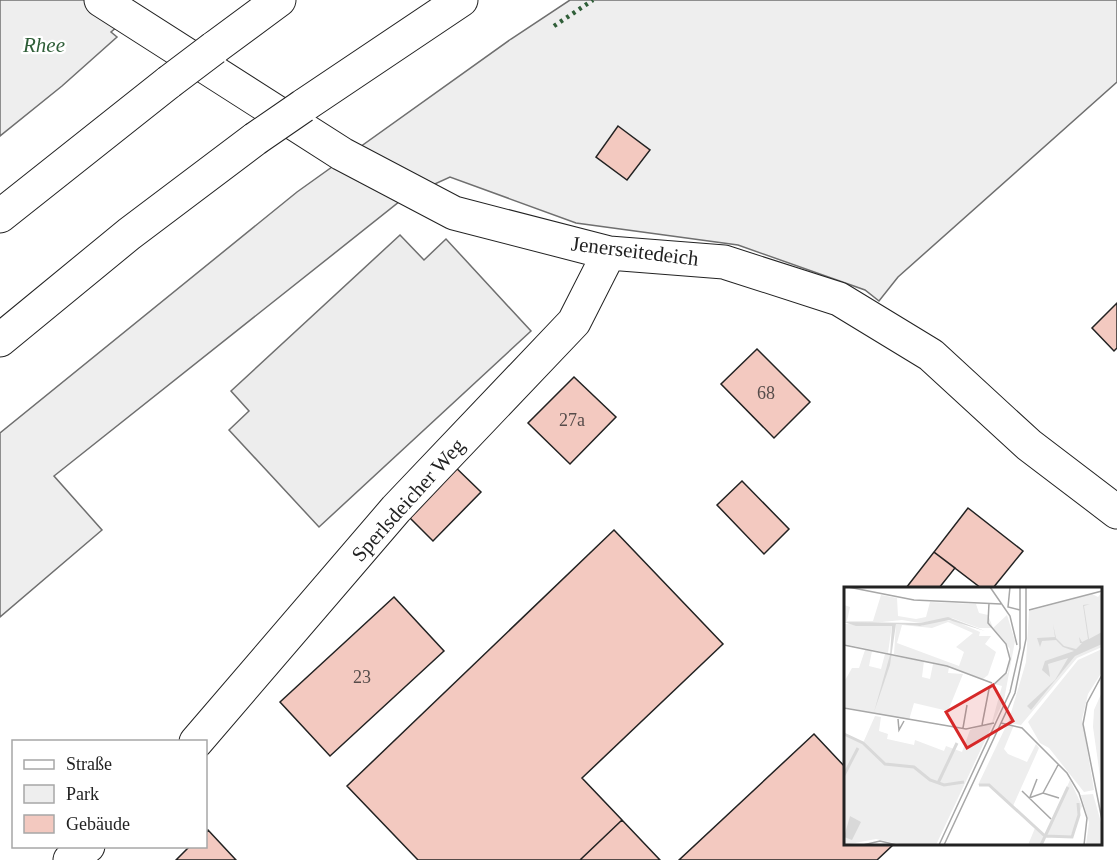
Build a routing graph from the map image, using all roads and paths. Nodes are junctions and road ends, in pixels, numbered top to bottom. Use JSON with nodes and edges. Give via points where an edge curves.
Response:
{"nodes":[{"id":1,"x":101,"y":0,"type":"edge"},
{"id":2,"x":279,"y":0,"type":"edge"},
{"id":3,"x":461,"y":0,"type":"edge"},
{"id":4,"x":0,"y":216,"type":"edge"},
{"id":5,"x":609,"y":253,"type":"junction"},
{"id":6,"x":0,"y":340,"type":"edge"},
{"id":7,"x":1117,"y":512,"type":"edge"},
{"id":8,"x":197,"y":740,"type":"edge"},
{"id":9,"x":85,"y":848,"type":"edge"},
{"id":10,"x":70,"y":860,"type":"edge"}],
"edges":[{"from":1,"to":5,"type":"main road","name":"Jenerseitedeich","via":[[342,154],[454,213]]},
{"from":2,"to":4,"type":"main road","bridge":true},
{"from":3,"to":6,"type":"main road","bridge":true,"via":[[255,140],[129,234]]},
{"from":5,"to":7,"type":"main road","name":"Jenerseitedeich","via":[[724,262],[839,298],[931,355],[1029,446]]},
{"from":5,"to":8,"type":"main road","name":"Sperlsdeicher Weg","via":[[574,322],[396,509]]},
{"from":9,"to":10,"type":"main road"}]}
